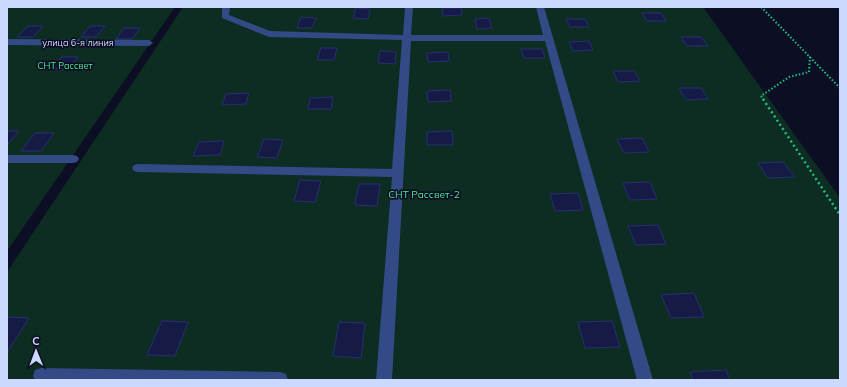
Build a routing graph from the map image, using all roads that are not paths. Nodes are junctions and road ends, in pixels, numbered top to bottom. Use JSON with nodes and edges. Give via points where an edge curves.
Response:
{"nodes":[{"id":1,"x":226,"y":7,"type":"edge"},
{"id":2,"x":409,"y":7,"type":"edge"},
{"id":3,"x":540,"y":7,"type":"edge"},
{"id":4,"x":408,"y":38,"type":"junction"},
{"id":5,"x":549,"y":38,"type":"junction"},
{"id":6,"x":7,"y":42,"type":"edge"},
{"id":7,"x":149,"y":42,"type":"dead end"},
{"id":8,"x":7,"y":159,"type":"edge"},
{"id":9,"x":73,"y":159,"type":"dead end"},
{"id":10,"x":138,"y":168,"type":"dead end"},
{"id":11,"x":397,"y":174,"type":"junction"},
{"id":12,"x":42,"y":376,"type":"dead end"},
{"id":13,"x":280,"y":380,"type":"edge"},
{"id":14,"x":384,"y":380,"type":"edge"},
{"id":15,"x":645,"y":380,"type":"edge"}],
"edges":[{"from":1,"to":4,"type":"street","via":[[225,16],[269,34]]},
{"from":2,"to":4,"type":"street"},
{"from":3,"to":5,"type":"street"},
{"from":4,"to":5,"type":"street"},
{"from":4,"to":11,"type":"street"},
{"from":5,"to":15,"type":"street"},
{"from":6,"to":7,"type":"street","name":"улица 6-я линия"},
{"from":8,"to":9,"type":"street"},
{"from":10,"to":11,"type":"street"},
{"from":11,"to":14,"type":"street"},
{"from":12,"to":13,"type":"street"}]}
